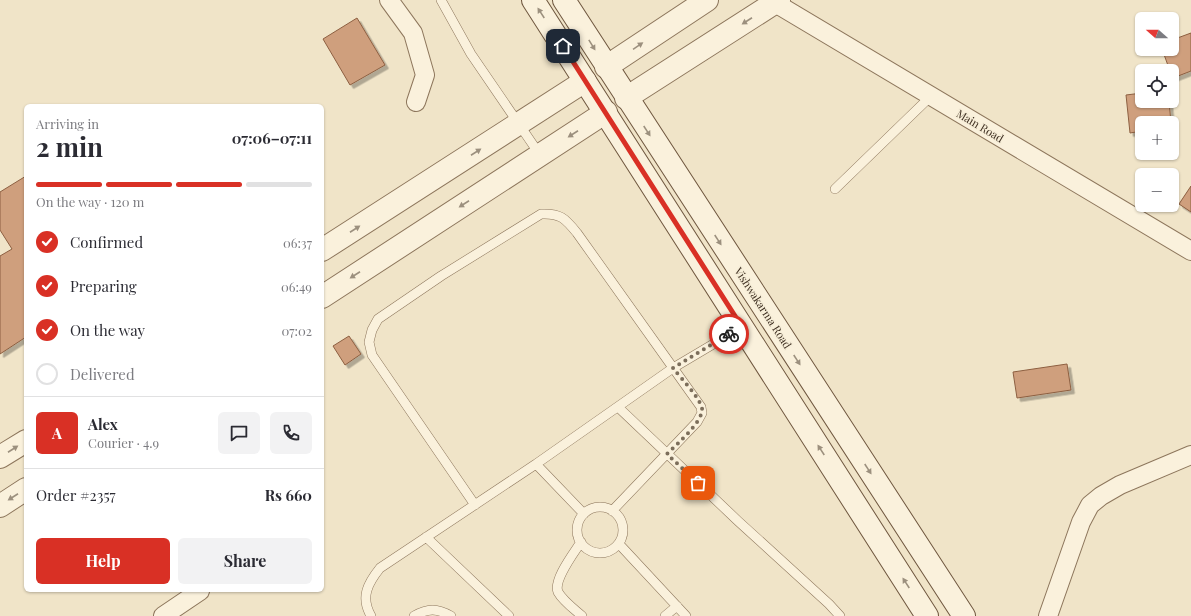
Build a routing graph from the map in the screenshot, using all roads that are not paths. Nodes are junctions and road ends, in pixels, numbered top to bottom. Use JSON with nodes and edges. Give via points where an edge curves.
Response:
{"nodes":[{"id":1,"x":389,"y":0,"type":"edge"},
{"id":2,"x":441,"y":0,"type":"edge"},
{"id":3,"x":533,"y":0,"type":"edge"},
{"id":4,"x":564,"y":0,"type":"edge"},
{"id":5,"x":707,"y":0,"type":"edge"},
{"id":6,"x":774,"y":1,"type":"edge"},
{"id":7,"x":606,"y":67,"type":"junction"},
{"id":8,"x":585,"y":81,"type":"junction"},
{"id":9,"x":930,"y":97,"type":"junction"},
{"id":10,"x":626,"y":98,"type":"junction"},
{"id":11,"x":416,"y":102,"type":"dead end"},
{"id":12,"x":606,"y":112,"type":"junction"},
{"id":13,"x":518,"y":124,"type":"junction"},
{"id":14,"x":540,"y":155,"type":"junction"},
{"id":15,"x":835,"y":189,"type":"dead end"},
{"id":16,"x":324,"y":249,"type":"edge"},
{"id":17,"x":1191,"y":251,"type":"edge"},
{"id":18,"x":324,"y":295,"type":"edge"},
{"id":19,"x":742,"y":327,"type":"junction"},
{"id":20,"x":673,"y":368,"type":"junction"},
{"id":21,"x":618,"y":407,"type":"junction"},
{"id":22,"x":24,"y":442,"type":"edge"},
{"id":23,"x":667,"y":454,"type":"junction"},
{"id":24,"x":1191,"y":455,"type":"edge"},
{"id":25,"x":0,"y":457,"type":"edge"},
{"id":26,"x":536,"y":464,"type":"junction"},
{"id":27,"x":24,"y":490,"type":"edge"},
{"id":28,"x":475,"y":505,"type":"junction"},
{"id":29,"x":0,"y":506,"type":"edge"},
{"id":30,"x":612,"y":511,"type":"junction"},
{"id":31,"x":584,"y":514,"type":"junction"},
{"id":32,"x":426,"y":538,"type":"junction"},
{"id":33,"x":581,"y":542,"type":"junction"},
{"id":34,"x":619,"y":544,"type":"junction"},
{"id":35,"x":199,"y":592,"type":"edge"},
{"id":36,"x":677,"y":606,"type":"junction"},
{"id":37,"x":163,"y":616,"type":"edge"},
{"id":38,"x":371,"y":616,"type":"edge"},
{"id":39,"x":414,"y":616,"type":"edge"},
{"id":40,"x":451,"y":616,"type":"edge"},
{"id":41,"x":509,"y":616,"type":"edge"},
{"id":42,"x":582,"y":616,"type":"edge"},
{"id":43,"x":665,"y":616,"type":"edge"},
{"id":44,"x":686,"y":616,"type":"edge"},
{"id":45,"x":840,"y":616,"type":"edge"},
{"id":46,"x":927,"y":616,"type":"edge"},
{"id":47,"x":964,"y":616,"type":"edge"},
{"id":48,"x":1048,"y":616,"type":"edge"}],
"edges":[{"from":1,"to":11,"type":"street","via":[[413,33],[425,75]]},
{"from":2,"to":13,"type":"lane","via":[[471,54]]},
{"from":8,"to":3,"type":"main road","one_way":true},
{"from":4,"to":7,"type":"main road","name":"Vishwakarma Road","one_way":true},
{"from":7,"to":5,"type":"main road","one_way":true},
{"from":6,"to":9,"type":"street","name":"Main Road"},
{"from":6,"to":10,"type":"main road","one_way":true},
{"from":7,"to":10,"type":"main road","name":"Vishwakarma Road"},
{"from":8,"to":12,"type":"main road"},
{"from":8,"to":13,"type":"main road"},
{"from":9,"to":15,"type":"lane"},
{"from":9,"to":17,"type":"street","name":"Main Road"},
{"from":10,"to":47,"type":"main road","name":"Vishwakarma Road","one_way":true},
{"from":12,"to":14,"type":"main road","one_way":true},
{"from":12,"to":19,"type":"main road"},
{"from":13,"to":14,"type":"lane"},
{"from":16,"to":13,"type":"main road","one_way":true},
{"from":14,"to":18,"type":"main road","one_way":true},
{"from":19,"to":20,"type":"lane"},
{"from":46,"to":19,"type":"main road","one_way":true},
{"from":20,"to":21,"type":"lane"},
{"from":20,"to":23,"type":"lane","via":[[698,400],[702,413],[697,422]]},
{"from":20,"to":28,"type":"lane","via":[[568,221],[555,213],[541,214],[440,276],[378,319],[369,342],[372,355]]},
{"from":21,"to":23,"type":"lane"},
{"from":21,"to":26,"type":"lane"},
{"from":25,"to":22,"type":"main road","one_way":true},
{"from":23,"to":30,"type":"lane"},
{"from":23,"to":45,"type":"lane"},
{"from":24,"to":48,"type":"street","via":[[1120,485],[1090,505],[1081,522]]},
{"from":26,"to":28,"type":"lane"},
{"from":26,"to":31,"type":"lane"},
{"from":27,"to":29,"type":"main road","one_way":true},
{"from":28,"to":32,"type":"lane"},
{"from":30,"to":31,"type":"lane","via":[[598,507]]},
{"from":30,"to":34,"type":"lane","via":[[622,522],[622,537]]},
{"from":31,"to":33,"type":"lane","via":[[578,527]]},
{"from":32,"to":38,"type":"lane","via":[[380,568],[369,583],[365,598]]},
{"from":32,"to":41,"type":"lane"},
{"from":33,"to":34,"type":"lane","via":[[592,552],[599,553],[607,552]]},
{"from":33,"to":42,"type":"lane","via":[[556,585],[564,600]]},
{"from":34,"to":36,"type":"lane"},
{"from":35,"to":37,"type":"street"},
{"from":36,"to":43,"type":"lane"},
{"from":36,"to":44,"type":"lane"},
{"from":39,"to":40,"type":"lane","via":[[425,610],[437,609]]}]}
